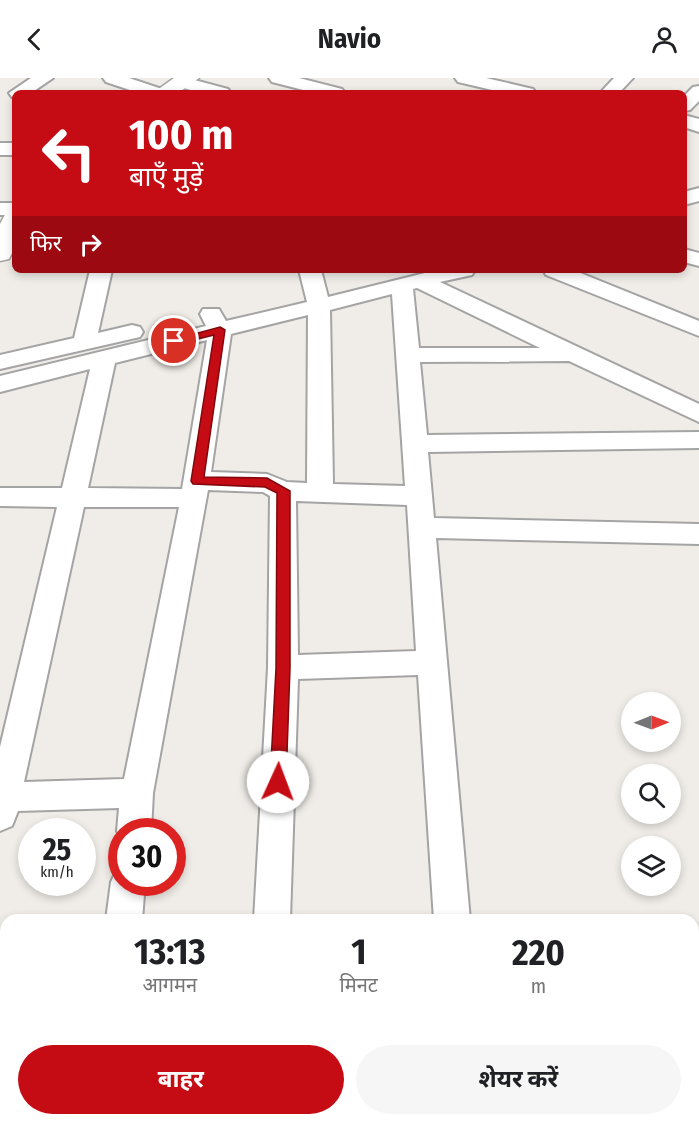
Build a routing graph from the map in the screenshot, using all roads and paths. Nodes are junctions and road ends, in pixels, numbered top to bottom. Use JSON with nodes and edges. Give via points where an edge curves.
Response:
{"nodes":[{"id":1,"x":44,"y":78,"type":"edge"},
{"id":2,"x":112,"y":78,"type":"edge"},
{"id":3,"x":278,"y":78,"type":"edge"},
{"id":4,"x":464,"y":78,"type":"edge"},
{"id":5,"x":624,"y":78,"type":"edge"},
{"id":6,"x":186,"y":80,"type":"edge"},
{"id":7,"x":23,"y":90,"type":"edge"},
{"id":8,"x":147,"y":90,"type":"edge"},
{"id":9,"x":168,"y":90,"type":"edge"},
{"id":10,"x":214,"y":90,"type":"edge"},
{"id":11,"x":324,"y":90,"type":"edge"},
{"id":12,"x":514,"y":90,"type":"edge"},
{"id":13,"x":612,"y":90,"type":"edge"},
{"id":14,"x":699,"y":91,"type":"edge"},
{"id":15,"x":687,"y":103,"type":"edge"},
{"id":16,"x":12,"y":224,"type":"edge"},
{"id":17,"x":0,"y":254,"type":"edge"},
{"id":18,"x":101,"y":273,"type":"edge"},
{"id":19,"x":444,"y":273,"type":"edge"},
{"id":20,"x":561,"y":273,"type":"edge"},
{"id":21,"x":404,"y":279,"type":"edge"},
{"id":22,"x":314,"y":290,"type":"edge"},
{"id":23,"x":215,"y":321,"type":"junction"},
{"id":24,"x":699,"y":329,"type":"edge"},
{"id":25,"x":94,"y":351,"type":"junction"},
{"id":26,"x":407,"y":355,"type":"junction"},
{"id":27,"x":574,"y":355,"type":"junction"},
{"id":28,"x":0,"y":362,"type":"edge"},
{"id":29,"x":0,"y":384,"type":"edge"},
{"id":30,"x":699,"y":414,"type":"edge"},
{"id":31,"x":699,"y":440,"type":"edge"},
{"id":32,"x":415,"y":444,"type":"junction"},
{"id":33,"x":196,"y":489,"type":"junction"},
{"id":34,"x":284,"y":491,"type":"junction"},
{"id":35,"x":320,"y":493,"type":"junction"},
{"id":36,"x":74,"y":496,"type":"junction"},
{"id":37,"x":418,"y":496,"type":"junction"},
{"id":38,"x":0,"y":497,"type":"edge"},
{"id":39,"x":422,"y":528,"type":"junction"},
{"id":40,"x":699,"y":534,"type":"edge"},
{"id":41,"x":432,"y":662,"type":"junction"},
{"id":42,"x":283,"y":668,"type":"junction"},
{"id":43,"x":138,"y":794,"type":"junction"},
{"id":44,"x":1,"y":803,"type":"edge"},
{"id":45,"x":135,"y":818,"type":"edge"},
{"id":46,"x":127,"y":896,"type":"edge"},
{"id":47,"x":125,"y":914,"type":"edge"},
{"id":48,"x":272,"y":914,"type":"edge"},
{"id":49,"x":452,"y":914,"type":"edge"}],
"edges":[{"from":1,"to":7,"type":"street"},
{"from":2,"to":8,"type":"street"},
{"from":3,"to":11,"type":"street"},
{"from":4,"to":12,"type":"street"},
{"from":5,"to":13,"type":"street"},
{"from":6,"to":9,"type":"street"},
{"from":6,"to":10,"type":"street"},
{"from":14,"to":15,"type":"street"},
{"from":16,"to":17,"type":"street"},
{"from":18,"to":25,"type":"street"},
{"from":19,"to":21,"type":"street"},
{"from":20,"to":24,"type":"street"},
{"from":21,"to":22,"type":"street"},
{"from":21,"to":26,"type":"street"},
{"from":21,"to":27,"type":"street"},
{"from":22,"to":23,"type":"street"},
{"from":22,"to":35,"type":"street"},
{"from":23,"to":25,"type":"street"},
{"from":23,"to":33,"type":"street"},
{"from":25,"to":28,"type":"street"},
{"from":25,"to":29,"type":"street"},
{"from":25,"to":36,"type":"street"},
{"from":26,"to":27,"type":"street"},
{"from":26,"to":32,"type":"street"},
{"from":27,"to":30,"type":"street"},
{"from":31,"to":32,"type":"street"},
{"from":32,"to":37,"type":"street"},
{"from":33,"to":34,"type":"street","via":[[267,483]]},
{"from":33,"to":36,"type":"street"},
{"from":33,"to":43,"type":"street"},
{"from":34,"to":35,"type":"street"},
{"from":34,"to":42,"type":"street"},
{"from":35,"to":37,"type":"street"},
{"from":36,"to":38,"type":"street"},
{"from":36,"to":44,"type":"street"},
{"from":37,"to":39,"type":"street"},
{"from":39,"to":40,"type":"street"},
{"from":39,"to":41,"type":"street"},
{"from":41,"to":42,"type":"street"},
{"from":41,"to":49,"type":"street"},
{"from":42,"to":48,"type":"street"},
{"from":43,"to":44,"type":"street"},
{"from":43,"to":45,"type":"street"},
{"from":46,"to":47,"type":"street"}]}
